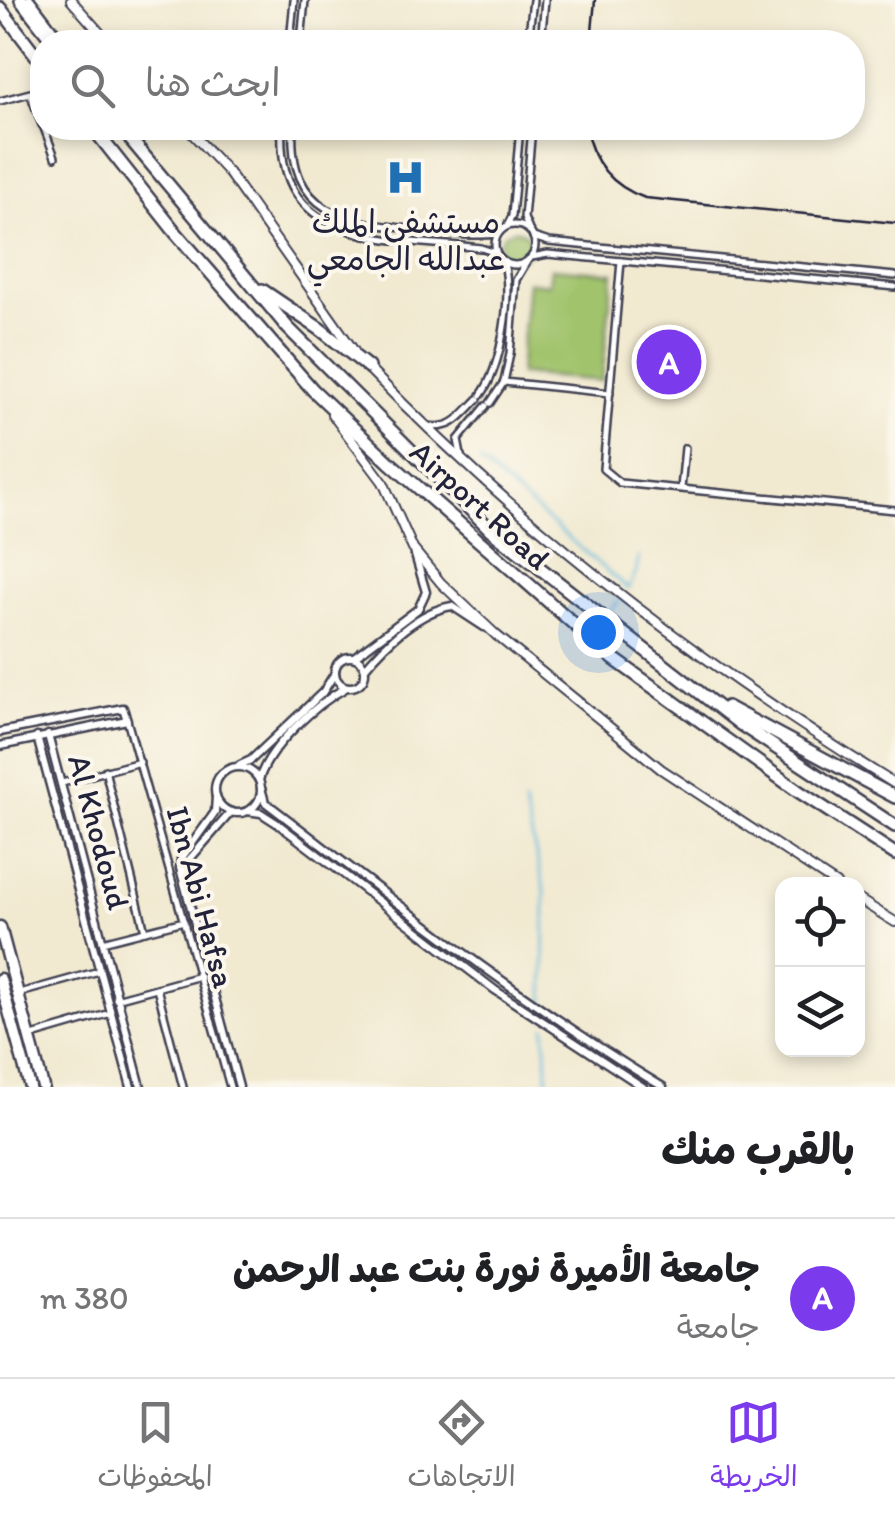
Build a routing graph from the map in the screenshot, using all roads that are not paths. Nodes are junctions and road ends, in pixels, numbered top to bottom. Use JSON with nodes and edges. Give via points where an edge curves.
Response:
{"nodes":[{"id":1,"x":21,"y":0,"type":"edge"},
{"id":2,"x":28,"y":0,"type":"edge"},
{"id":3,"x":71,"y":0,"type":"edge"},
{"id":4,"x":294,"y":0,"type":"edge"},
{"id":5,"x":306,"y":0,"type":"edge"},
{"id":6,"x":532,"y":0,"type":"edge"},
{"id":7,"x":545,"y":0,"type":"edge"},
{"id":8,"x":0,"y":8,"type":"edge"},
{"id":9,"x":0,"y":17,"type":"edge"},
{"id":10,"x":47,"y":30,"type":"edge"},
{"id":11,"x":49,"y":30,"type":"edge"},
{"id":12,"x":97,"y":30,"type":"edge"},
{"id":13,"x":291,"y":30,"type":"edge"},
{"id":14,"x":302,"y":30,"type":"edge"},
{"id":15,"x":529,"y":30,"type":"edge"},
{"id":16,"x":542,"y":30,"type":"edge"},
{"id":17,"x":30,"y":48,"type":"edge"},
{"id":18,"x":30,"y":48,"type":"edge"},
{"id":19,"x":30,"y":93,"type":"edge"},
{"id":20,"x":0,"y":101,"type":"edge"},
{"id":21,"x":49,"y":140,"type":"edge"},
{"id":22,"x":103,"y":140,"type":"edge"},
{"id":23,"x":131,"y":140,"type":"edge"},
{"id":24,"x":198,"y":140,"type":"edge"},
{"id":25,"x":282,"y":140,"type":"edge"},
{"id":26,"x":293,"y":140,"type":"edge"},
{"id":27,"x":519,"y":140,"type":"edge"},
{"id":28,"x":531,"y":140,"type":"edge"},
{"id":29,"x":56,"y":157,"type":"dead end"},
{"id":30,"x":508,"y":226,"type":"junction"},
{"id":31,"x":498,"y":234,"type":"junction"},
{"id":32,"x":532,"y":235,"type":"junction"},
{"id":33,"x":496,"y":254,"type":"junction"},
{"id":34,"x":530,"y":258,"type":"junction"},
{"id":35,"x":622,"y":261,"type":"junction"},
{"id":36,"x":504,"y":262,"type":"junction"},
{"id":37,"x":895,"y":276,"type":"edge"},
{"id":38,"x":250,"y":282,"type":"junction"},
{"id":39,"x":895,"y":286,"type":"edge"},
{"id":40,"x":368,"y":367,"type":"junction"},
{"id":41,"x":504,"y":382,"type":"junction"},
{"id":42,"x":314,"y":390,"type":"junction"},
{"id":43,"x":610,"y":393,"type":"junction"},
{"id":44,"x":427,"y":426,"type":"junction"},
{"id":45,"x":685,"y":448,"type":"dead end"},
{"id":46,"x":464,"y":462,"type":"junction"},
{"id":47,"x":681,"y":488,"type":"junction"},
{"id":48,"x":895,"y":510,"type":"edge"},
{"id":49,"x":491,"y":530,"type":"junction"},
{"id":50,"x":479,"y":542,"type":"junction"},
{"id":51,"x":413,"y":549,"type":"junction"},
{"id":52,"x":496,"y":635,"type":"junction"},
{"id":53,"x":354,"y":657,"type":"junction"},
{"id":54,"x":366,"y":668,"type":"junction"},
{"id":55,"x":335,"y":673,"type":"junction"},
{"id":56,"x":672,"y":674,"type":"junction"},
{"id":57,"x":347,"y":687,"type":"junction"},
{"id":58,"x":127,"y":720,"type":"junction"},
{"id":59,"x":0,"y":732,"type":"edge"},
{"id":60,"x":48,"y":734,"type":"junction"},
{"id":61,"x":38,"y":738,"type":"junction"},
{"id":62,"x":0,"y":746,"type":"edge"},
{"id":63,"x":140,"y":762,"type":"junction"},
{"id":64,"x":235,"y":767,"type":"junction"},
{"id":65,"x":105,"y":770,"type":"junction"},
{"id":66,"x":62,"y":783,"type":"junction"},
{"id":67,"x":895,"y":784,"type":"edge"},
{"id":68,"x":260,"y":785,"type":"junction"},
{"id":69,"x":216,"y":796,"type":"junction"},
{"id":70,"x":895,"y":797,"type":"edge"},
{"id":71,"x":247,"y":811,"type":"junction"},
{"id":72,"x":232,"y":812,"type":"junction"},
{"id":73,"x":895,"y":826,"type":"edge"},
{"id":74,"x":895,"y":854,"type":"edge"},
{"id":75,"x":825,"y":877,"type":"edge"},
{"id":76,"x":183,"y":879,"type":"junction"},
{"id":77,"x":865,"y":903,"type":"edge"},
{"id":78,"x":184,"y":921,"type":"junction"},
{"id":79,"x":895,"y":922,"type":"edge"},
{"id":80,"x":0,"y":927,"type":"edge"},
{"id":81,"x":146,"y":931,"type":"junction"},
{"id":82,"x":102,"y":942,"type":"junction"},
{"id":83,"x":100,"y":971,"type":"junction"},
{"id":84,"x":200,"y":976,"type":"junction"},
{"id":85,"x":0,"y":979,"type":"edge"},
{"id":86,"x":157,"y":988,"type":"junction"},
{"id":87,"x":18,"y":993,"type":"junction"},
{"id":88,"x":116,"y":998,"type":"junction"},
{"id":89,"x":110,"y":1013,"type":"junction"},
{"id":90,"x":30,"y":1037,"type":"junction"},
{"id":91,"x":30,"y":1087,"type":"edge"},
{"id":92,"x":43,"y":1087,"type":"edge"},
{"id":93,"x":131,"y":1087,"type":"edge"},
{"id":94,"x":141,"y":1087,"type":"edge"},
{"id":95,"x":184,"y":1087,"type":"edge"},
{"id":96,"x":230,"y":1087,"type":"edge"},
{"id":97,"x":240,"y":1087,"type":"edge"},
{"id":98,"x":643,"y":1087,"type":"edge"},
{"id":99,"x":663,"y":1087,"type":"edge"}],
"edges":[{"from":1,"to":10,"type":"highway"},
{"from":2,"to":11,"type":"main road"},
{"from":3,"to":12,"type":"main road"},
{"from":4,"to":13,"type":"street"},
{"from":5,"to":14,"type":"street"},
{"from":6,"to":15,"type":"street"},
{"from":7,"to":16,"type":"street"},
{"from":8,"to":17,"type":"highway"},
{"from":9,"to":18,"type":"main road"},
{"from":19,"to":20,"type":"street"},
{"from":21,"to":29,"type":"street"},
{"from":22,"to":42,"type":"highway","name":"Airport Road"},
{"from":23,"to":38,"type":"highway","name":"Airport Road"},
{"from":24,"to":40,"type":"main road"},
{"from":25,"to":33,"type":"street","via":[[288,179],[327,223],[362,236]]},
{"from":26,"to":31,"type":"street","via":[[302,181],[321,205],[343,218]]},
{"from":27,"to":30,"type":"street"},
{"from":28,"to":32,"type":"street","via":[[524,218]]},
{"from":30,"to":31,"type":"street"},
{"from":30,"to":32,"type":"street"},
{"from":31,"to":33,"type":"street"},
{"from":32,"to":34,"type":"street"},
{"from":32,"to":37,"type":"street","via":[[549,242]]},
{"from":33,"to":36,"type":"street"},
{"from":34,"to":35,"type":"street"},
{"from":34,"to":36,"type":"street","via":[[516,266]]},
{"from":34,"to":41,"type":"street","via":[[516,280]]},
{"from":35,"to":39,"type":"street"},
{"from":35,"to":43,"type":"street"},
{"from":36,"to":44,"type":"street","via":[[499,355],[491,381],[454,424]]},
{"from":38,"to":40,"type":"highway"},
{"from":38,"to":49,"type":"highway","name":"Airport Road"},
{"from":40,"to":44,"type":"main road"},
{"from":41,"to":43,"type":"street"},
{"from":41,"to":46,"type":"street","via":[[458,440]]},
{"from":42,"to":50,"type":"highway","name":"Airport Road"},
{"from":42,"to":51,"type":"main road","via":[[375,469]]},
{"from":43,"to":47,"type":"street","via":[[603,469],[620,483]]},
{"from":44,"to":46,"type":"main road"},
{"from":45,"to":47,"type":"street"},
{"from":46,"to":67,"type":"main road","via":[[634,603]]},
{"from":47,"to":48,"type":"street"},
{"from":49,"to":50,"type":"highway"},
{"from":49,"to":56,"type":"highway","name":"Airport Road"},
{"from":50,"to":74,"type":"highway","name":"Airport Road","via":[[676,706]]},
{"from":51,"to":52,"type":"main road"},
{"from":51,"to":53,"type":"street","via":[[426,592],[418,610]]},
{"from":52,"to":54,"type":"street","via":[[452,606],[433,609]]},
{"from":52,"to":75,"type":"main road","via":[[661,768]]},
{"from":53,"to":54,"type":"street"},
{"from":53,"to":55,"type":"street","via":[[340,660]]},
{"from":54,"to":57,"type":"street","via":[[363,682]]},
{"from":55,"to":57,"type":"street"},
{"from":55,"to":64,"type":"street","via":[[251,760]]},
{"from":56,"to":70,"type":"highway"},
{"from":56,"to":73,"type":"highway","name":"Airport Road"},
{"from":57,"to":68,"type":"street","via":[[271,753]]},
{"from":58,"to":59,"type":"street","via":[[124,708]]},
{"from":58,"to":60,"type":"street"},
{"from":58,"to":63,"type":"street","name":"Ibn Abi Hafsa"},
{"from":60,"to":61,"type":"street"},
{"from":60,"to":66,"type":"street","name":"Al Khodoud"},
{"from":61,"to":62,"type":"street"},
{"from":61,"to":83,"type":"street","name":"Al Khodoud"},
{"from":63,"to":65,"type":"street"},
{"from":63,"to":78,"type":"street","name":"Ibn Abi Hafsa"},
{"from":64,"to":68,"type":"street","via":[[250,770]]},
{"from":64,"to":69,"type":"street","via":[[218,781]]},
{"from":65,"to":66,"type":"street"},
{"from":65,"to":81,"type":"street","name":"Al Khodoud"},
{"from":66,"to":82,"type":"street","name":"Al Khodoud"},
{"from":68,"to":71,"type":"street","via":[[258,802]]},
{"from":68,"to":99,"type":"street","via":[[265,802],[457,949]]},
{"from":69,"to":72,"type":"street"},
{"from":69,"to":76,"type":"street","via":[[215,812],[181,859]]},
{"from":71,"to":72,"type":"street"},
{"from":71,"to":98,"type":"street","via":[[278,824],[495,990]]},
{"from":72,"to":76,"type":"street","via":[[188,860]]},
{"from":76,"to":97,"type":"street"},
{"from":77,"to":79,"type":"main road"},
{"from":78,"to":81,"type":"street"},
{"from":78,"to":84,"type":"street","name":"Ibn Abi Hafsa"},
{"from":80,"to":87,"type":"main road"},
{"from":81,"to":82,"type":"street"},
{"from":82,"to":88,"type":"street","name":"Al Khodoud"},
{"from":83,"to":87,"type":"street"},
{"from":83,"to":89,"type":"street","name":"Al Khodoud"},
{"from":84,"to":86,"type":"street"},
{"from":84,"to":96,"type":"street","name":"Ibn Abi Hafsa"},
{"from":85,"to":91,"type":"main road"},
{"from":86,"to":88,"type":"street"},
{"from":86,"to":95,"type":"street"},
{"from":87,"to":90,"type":"main road"},
{"from":88,"to":94,"type":"street","name":"Al Khodoud"},
{"from":89,"to":90,"type":"street"},
{"from":89,"to":93,"type":"street","name":"Al Khodoud"},
{"from":90,"to":92,"type":"main road"}]}
